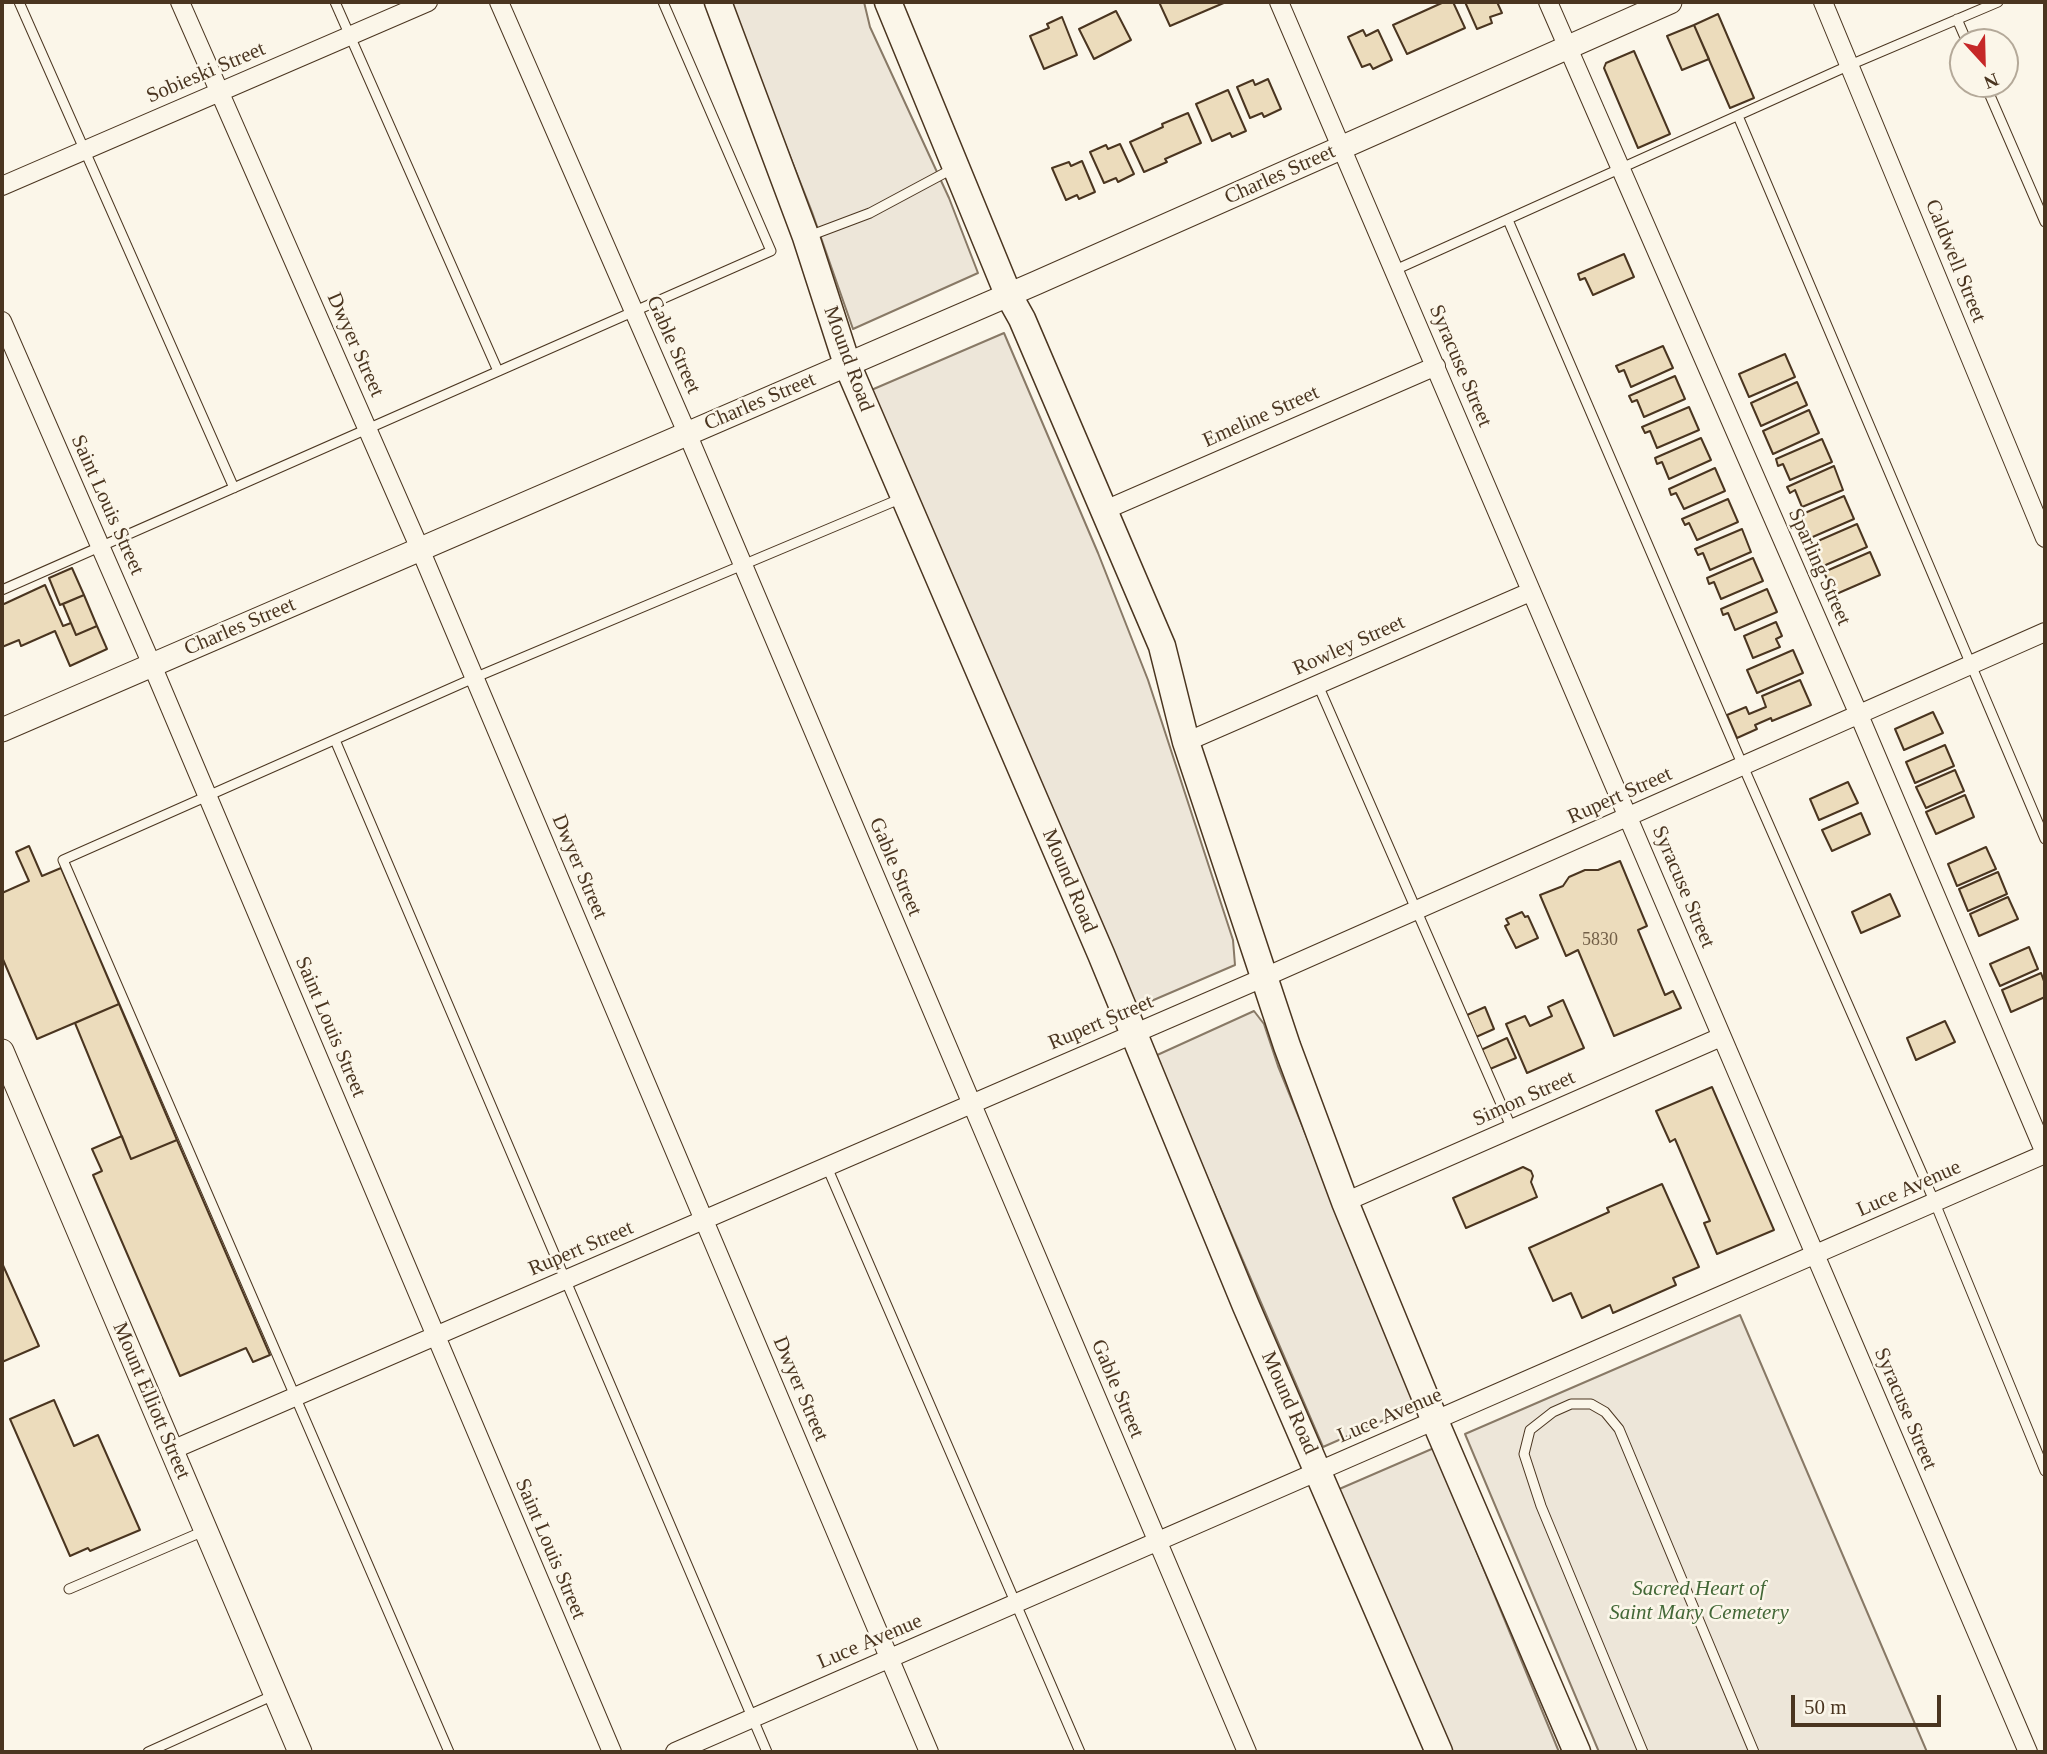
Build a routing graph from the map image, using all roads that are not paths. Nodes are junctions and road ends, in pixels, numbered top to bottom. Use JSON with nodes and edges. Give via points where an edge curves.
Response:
{"nodes":[{"id":1,"x":19,"y":2,"type":"edge"},
{"id":2,"x":180,"y":2,"type":"edge"},
{"id":3,"x":335,"y":2,"type":"edge"},
{"id":4,"x":428,"y":2,"type":"edge"},
{"id":5,"x":499,"y":2,"type":"edge"},
{"id":6,"x":663,"y":2,"type":"edge"},
{"id":7,"x":718,"y":2,"type":"edge"},
{"id":8,"x":888,"y":2,"type":"edge"},
{"id":9,"x":1279,"y":2,"type":"edge"},
{"id":10,"x":1548,"y":2,"type":"edge"},
{"id":11,"x":1670,"y":2,"type":"edge"},
{"id":12,"x":1823,"y":2,"type":"edge"},
{"id":13,"x":1998,"y":2,"type":"edge"},
{"id":14,"x":1957,"y":19,"type":"junction"},
{"id":15,"x":1961,"y":28,"type":"edge"},
{"id":16,"x":350,"y":36,"type":"junction"},
{"id":17,"x":1568,"y":47,"type":"junction"},
{"id":18,"x":1850,"y":65,"type":"junction"},
{"id":19,"x":219,"y":92,"type":"junction"},
{"id":20,"x":1991,"y":98,"type":"edge"},
{"id":21,"x":1738,"y":116,"type":"junction"},
{"id":22,"x":1342,"y":147,"type":"junction"},
{"id":23,"x":85,"y":150,"type":"junction"},
{"id":24,"x":956,"y":167,"type":"junction"},
{"id":25,"x":1620,"y":170,"type":"junction"},
{"id":26,"x":2,"y":186,"type":"edge"},
{"id":27,"x":1508,"y":220,"type":"junction"},
{"id":28,"x":2045,"y":222,"type":"edge"},
{"id":29,"x":806,"y":237,"type":"junction"},
{"id":30,"x":1395,"y":270,"type":"junction"},
{"id":31,"x":1008,"y":294,"type":"junction"},
{"id":32,"x":634,"y":312,"type":"junction"},
{"id":33,"x":2,"y":321,"type":"edge"},
{"id":34,"x":847,"y":364,"type":"junction"},
{"id":35,"x":1436,"y":366,"type":"junction"},
{"id":36,"x":498,"y":371,"type":"junction"},
{"id":37,"x":367,"y":429,"type":"junction"},
{"id":38,"x":687,"y":433,"type":"junction"},
{"id":39,"x":234,"y":488,"type":"junction"},
{"id":40,"x":904,"y":498,"type":"junction"},
{"id":41,"x":1105,"y":510,"type":"junction"},
{"id":42,"x":2045,"y":538,"type":"edge"},
{"id":43,"x":100,"y":547,"type":"junction"},
{"id":44,"x":420,"y":549,"type":"junction"},
{"id":45,"x":743,"y":565,"type":"junction"},
{"id":46,"x":2,"y":590,"type":"edge"},
{"id":47,"x":1530,"y":592,"type":"junction"},
{"id":48,"x":2045,"y":632,"type":"edge"},
{"id":49,"x":152,"y":665,"type":"junction"},
{"id":50,"x":1970,"y":665,"type":"junction"},
{"id":51,"x":474,"y":678,"type":"junction"},
{"id":52,"x":1318,"y":685,"type":"junction"},
{"id":53,"x":1859,"y":715,"type":"junction"},
{"id":54,"x":2,"y":730,"type":"edge"},
{"id":55,"x":335,"y":740,"type":"junction"},
{"id":56,"x":1186,"y":742,"type":"junction"},
{"id":57,"x":1743,"y":766,"type":"junction"},
{"id":58,"x":207,"y":796,"type":"junction"},
{"id":59,"x":1629,"y":817,"type":"junction"},
{"id":60,"x":2045,"y":839,"type":"edge"},
{"id":61,"x":1416,"y":911,"type":"junction"},
{"id":62,"x":1265,"y":977,"type":"junction"},
{"id":63,"x":1134,"y":1034,"type":"junction"},
{"id":64,"x":1721,"y":1037,"type":"junction"},
{"id":65,"x":2,"y":1051,"type":"edge"},
{"id":66,"x":971,"y":1105,"type":"junction"},
{"id":67,"x":1512,"y":1129,"type":"junction"},
{"id":68,"x":2045,"y":1153,"type":"edge"},
{"id":69,"x":827,"y":1167,"type":"junction"},
{"id":70,"x":1345,"y":1202,"type":"junction"},
{"id":71,"x":1935,"y":1203,"type":"junction"},
{"id":72,"x":704,"y":1220,"type":"junction"},
{"id":73,"x":1815,"y":1256,"type":"junction"},
{"id":74,"x":564,"y":1280,"type":"junction"},
{"id":75,"x":436,"y":1336,"type":"junction"},
{"id":76,"x":297,"y":1396,"type":"junction"},
{"id":77,"x":1435,"y":1421,"type":"junction"},
{"id":78,"x":172,"y":1450,"type":"junction"},
{"id":79,"x":1319,"y":1471,"type":"junction"},
{"id":80,"x":2045,"y":1471,"type":"edge"},
{"id":81,"x":206,"y":1530,"type":"junction"},
{"id":82,"x":1157,"y":1542,"type":"junction"},
{"id":83,"x":69,"y":1589,"type":"dead end"},
{"id":84,"x":1015,"y":1604,"type":"junction"},
{"id":85,"x":889,"y":1658,"type":"junction"},
{"id":86,"x":275,"y":1694,"type":"junction"},
{"id":87,"x":752,"y":1718,"type":"junction"},
{"id":88,"x":148,"y":1752,"type":"edge"},
{"id":89,"x":300,"y":1752,"type":"edge"},
{"id":90,"x":449,"y":1752,"type":"edge"},
{"id":91,"x":612,"y":1752,"type":"edge"},
{"id":92,"x":675,"y":1752,"type":"edge"},
{"id":93,"x":767,"y":1752,"type":"edge"},
{"id":94,"x":929,"y":1752,"type":"edge"},
{"id":95,"x":1080,"y":1752,"type":"edge"},
{"id":96,"x":1247,"y":1752,"type":"edge"},
{"id":97,"x":1439,"y":1752,"type":"edge"},
{"id":98,"x":1577,"y":1752,"type":"edge"},
{"id":99,"x":1643,"y":1752,"type":"edge"},
{"id":100,"x":1754,"y":1752,"type":"edge"},
{"id":101,"x":2028,"y":1752,"type":"edge"}],
"edges":[{"from":1,"to":23,"type":"lane"},
{"from":2,"to":19,"type":"street","name":"Dwyer Street"},
{"from":3,"to":16,"type":"lane"},
{"from":4,"to":16,"type":"street","name":"Sobieski Street"},
{"from":5,"to":32,"type":"street","name":"Gable Street"},
{"from":6,"to":32,"type":"lane","via":[[771,251]]},
{"from":7,"to":29,"type":"main road","name":"Mound Road"},
{"from":8,"to":24,"type":"main road"},
{"from":9,"to":22,"type":"street","name":"Syracuse Street"},
{"from":10,"to":17,"type":"street","name":"Sparling Street"},
{"from":11,"to":17,"type":"street","name":"Charles Street"},
{"from":12,"to":18,"type":"street","name":"Caldwell Street"},
{"from":13,"to":14,"type":"lane"},
{"from":14,"to":15,"type":"lane"},
{"from":14,"to":18,"type":"lane"},
{"from":16,"to":19,"type":"street","name":"Sobieski Street"},
{"from":16,"to":36,"type":"lane"},
{"from":17,"to":22,"type":"street","name":"Charles Street"},
{"from":17,"to":25,"type":"street","name":"Sparling Street"},
{"from":18,"to":21,"type":"lane"},
{"from":18,"to":42,"type":"street","name":"Caldwell Street"},
{"from":19,"to":23,"type":"street","name":"Sobieski Street"},
{"from":19,"to":37,"type":"street","name":"Dwyer Street"},
{"from":20,"to":28,"type":"lane"},
{"from":21,"to":25,"type":"lane"},
{"from":21,"to":50,"type":"lane"},
{"from":22,"to":30,"type":"street","name":"Syracuse Street"},
{"from":22,"to":31,"type":"street","name":"Charles Street"},
{"from":23,"to":26,"type":"street","name":"Sobieski Street"},
{"from":23,"to":39,"type":"lane"},
{"from":24,"to":29,"type":"lane","via":[[870,213]]},
{"from":24,"to":31,"type":"main road"},
{"from":25,"to":27,"type":"lane"},
{"from":25,"to":53,"type":"street","name":"Sparling Street"},
{"from":27,"to":30,"type":"lane"},
{"from":27,"to":57,"type":"lane"},
{"from":29,"to":34,"type":"main road","name":"Mound Road"},
{"from":30,"to":35,"type":"street","name":"Syracuse Street"},
{"from":31,"to":34,"type":"street","name":"Charles Street"},
{"from":31,"to":41,"type":"main road"},
{"from":32,"to":36,"type":"lane"},
{"from":32,"to":38,"type":"street","name":"Gable Street"},
{"from":33,"to":43,"type":"street","name":"Saint Louis Street"},
{"from":34,"to":38,"type":"street","name":"Charles Street"},
{"from":34,"to":40,"type":"main road","name":"Mound Road"},
{"from":35,"to":41,"type":"street","name":"Emeline Street"},
{"from":35,"to":47,"type":"street","name":"Syracuse Street"},
{"from":36,"to":37,"type":"lane"},
{"from":37,"to":39,"type":"lane"},
{"from":37,"to":44,"type":"street","name":"Dwyer Street"},
{"from":38,"to":44,"type":"street","name":"Charles Street"},
{"from":38,"to":45,"type":"street","name":"Gable Street"},
{"from":39,"to":43,"type":"lane"},
{"from":40,"to":45,"type":"lane"},
{"from":40,"to":63,"type":"main road","name":"Mound Road"},
{"from":41,"to":56,"type":"main road","via":[[1162,646]]},
{"from":43,"to":46,"type":"lane"},
{"from":43,"to":49,"type":"street","name":"Saint Louis Street"},
{"from":44,"to":49,"type":"street","name":"Charles Street"},
{"from":44,"to":51,"type":"street","name":"Dwyer Street"},
{"from":45,"to":51,"type":"lane"},
{"from":45,"to":66,"type":"street","name":"Gable Street"},
{"from":47,"to":52,"type":"street","name":"Rowley Street"},
{"from":47,"to":59,"type":"street","name":"Syracuse Street"},
{"from":48,"to":50,"type":"street","name":"Rupert Street"},
{"from":49,"to":54,"type":"street","name":"Charles Street"},
{"from":49,"to":58,"type":"street","name":"Saint Louis Street"},
{"from":50,"to":53,"type":"street","name":"Rupert Street"},
{"from":50,"to":60,"type":"lane"},
{"from":51,"to":55,"type":"lane"},
{"from":51,"to":72,"type":"street","name":"Dwyer Street"},
{"from":52,"to":56,"type":"street","name":"Rowley Street"},
{"from":52,"to":61,"type":"lane"},
{"from":53,"to":57,"type":"street","name":"Rupert Street"},
{"from":53,"to":68,"type":"street","name":"Sparling Street"},
{"from":55,"to":58,"type":"lane"},
{"from":55,"to":74,"type":"lane"},
{"from":56,"to":62,"type":"main road"},
{"from":57,"to":59,"type":"street","name":"Rupert Street"},
{"from":57,"to":71,"type":"lane"},
{"from":58,"to":75,"type":"street","name":"Saint Louis Street"},
{"from":58,"to":76,"type":"lane","via":[[64,860]]},
{"from":59,"to":61,"type":"street","name":"Rupert Street"},
{"from":59,"to":64,"type":"street","name":"Syracuse Street"},
{"from":61,"to":62,"type":"street","name":"Rupert Street"},
{"from":61,"to":67,"type":"lane"},
{"from":62,"to":63,"type":"street","name":"Rupert Street"},
{"from":62,"to":70,"type":"main road"},
{"from":63,"to":66,"type":"street","name":"Rupert Street"},
{"from":63,"to":79,"type":"main road","name":"Mound Road","via":[[1245,1306]]},
{"from":64,"to":67,"type":"street","name":"Simon Street"},
{"from":64,"to":73,"type":"street","name":"Syracuse Street"},
{"from":65,"to":78,"type":"street","name":"Mount Elliott Street"},
{"from":66,"to":69,"type":"street","name":"Rupert Street"},
{"from":66,"to":82,"type":"street","name":"Gable Street"},
{"from":67,"to":70,"type":"street","name":"Simon Street"},
{"from":68,"to":71,"type":"street","name":"Luce Avenue"},
{"from":69,"to":72,"type":"street","name":"Rupert Street"},
{"from":69,"to":84,"type":"lane"},
{"from":70,"to":77,"type":"main road"},
{"from":71,"to":73,"type":"street","name":"Luce Avenue"},
{"from":71,"to":80,"type":"lane"},
{"from":72,"to":74,"type":"street","name":"Rupert Street"},
{"from":72,"to":85,"type":"street","name":"Dwyer Street"},
{"from":73,"to":77,"type":"street","name":"Luce Avenue"},
{"from":73,"to":101,"type":"street","name":"Syracuse Street"},
{"from":74,"to":75,"type":"street","name":"Rupert Street"},
{"from":74,"to":87,"type":"lane"},
{"from":75,"to":76,"type":"street","name":"Rupert Street"},
{"from":75,"to":91,"type":"street","name":"Saint Louis Street"},
{"from":76,"to":78,"type":"street","name":"Rupert Street"},
{"from":76,"to":90,"type":"lane"},
{"from":77,"to":79,"type":"street","name":"Luce Avenue"},
{"from":77,"to":98,"type":"main road"},
{"from":78,"to":81,"type":"street","name":"Mount Elliott Street"},
{"from":79,"to":82,"type":"street","name":"Luce Avenue"},
{"from":79,"to":97,"type":"main road","name":"Mound Road"},
{"from":81,"to":83,"type":"lane"},
{"from":81,"to":86,"type":"street","name":"Mount Elliott Street"},
{"from":82,"to":84,"type":"street","name":"Luce Avenue"},
{"from":82,"to":96,"type":"street","name":"Gable Street"},
{"from":84,"to":85,"type":"street","name":"Luce Avenue"},
{"from":84,"to":95,"type":"lane"},
{"from":85,"to":87,"type":"street","name":"Luce Avenue"},
{"from":85,"to":94,"type":"street","name":"Dwyer Street"},
{"from":86,"to":88,"type":"lane"},
{"from":86,"to":89,"type":"street","name":"Mount Elliott Street"},
{"from":87,"to":92,"type":"street","name":"Luce Avenue"},
{"from":87,"to":93,"type":"lane"},
{"from":99,"to":100,"type":"lane","via":[[1524,1454],[1530,1430],[1571,1404],[1591,1404],[1619,1429]]}]}
